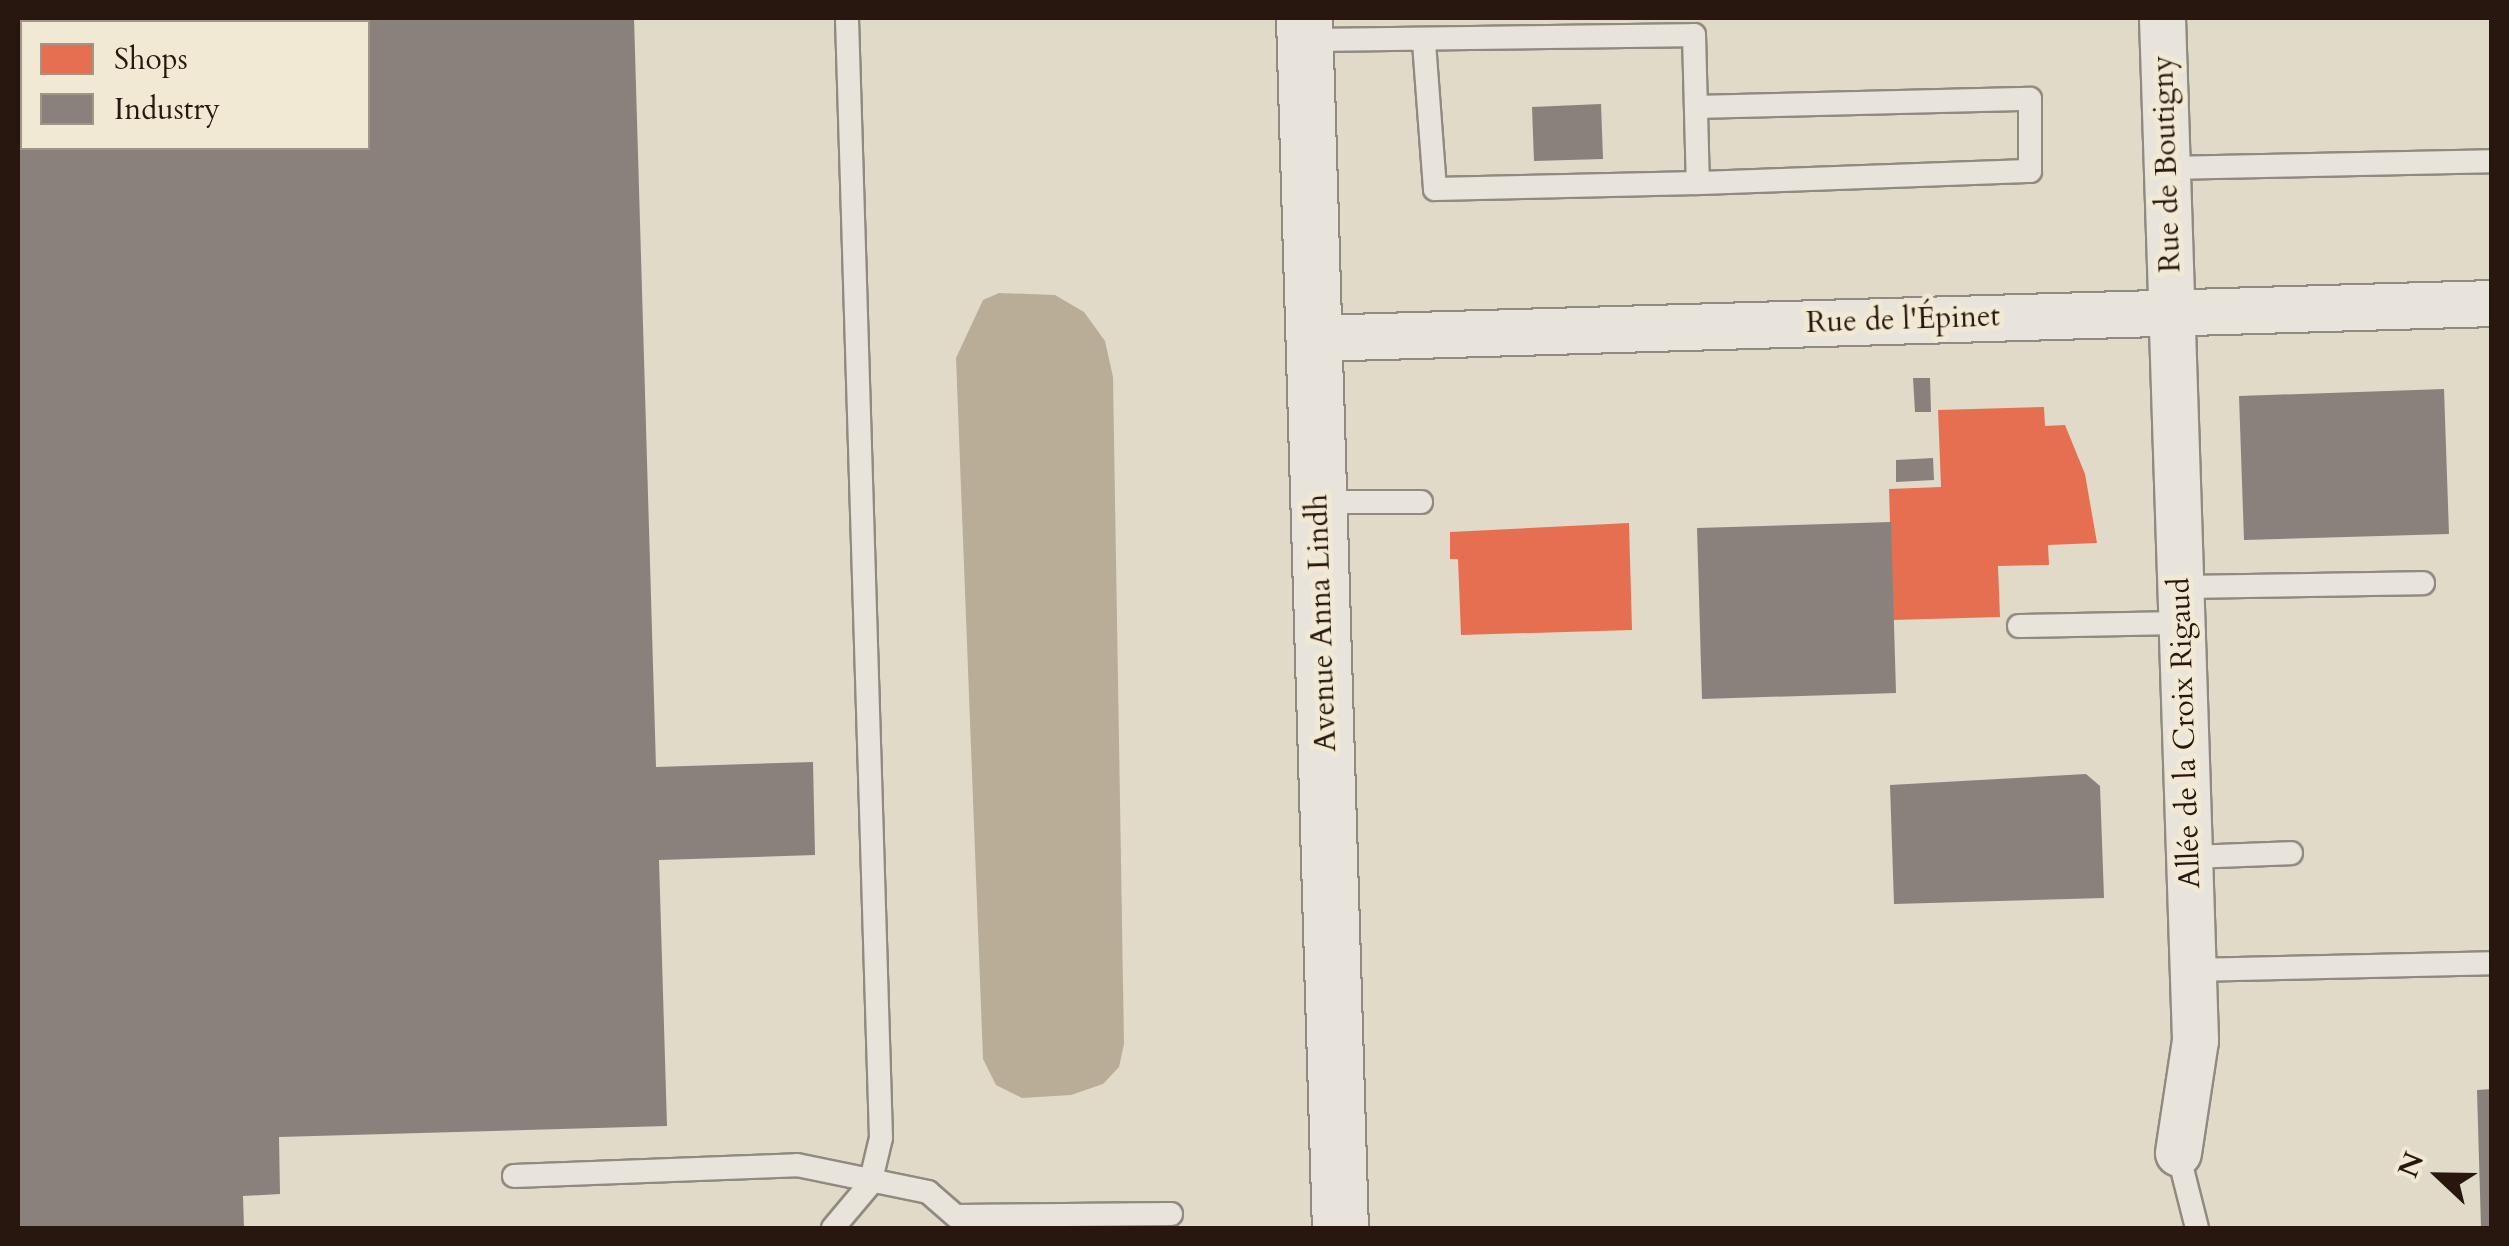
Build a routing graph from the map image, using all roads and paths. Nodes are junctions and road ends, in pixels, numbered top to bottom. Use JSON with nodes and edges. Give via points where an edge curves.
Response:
{"nodes":[{"id":1,"x":847,"y":18,"type":"edge"},
{"id":2,"x":2162,"y":18,"type":"edge"},
{"id":3,"x":1304,"y":29,"type":"edge"},
{"id":4,"x":1424,"y":41,"type":"junction"},
{"id":5,"x":1696,"y":106,"type":"junction"},
{"id":6,"x":2492,"y":161,"type":"edge"},
{"id":7,"x":2167,"y":168,"type":"junction"},
{"id":8,"x":1698,"y":183,"type":"junction"},
{"id":9,"x":2492,"y":302,"type":"edge"},
{"id":10,"x":2171,"y":311,"type":"junction"},
{"id":11,"x":1314,"y":338,"type":"junction"},
{"id":12,"x":1319,"y":502,"type":"junction"},
{"id":13,"x":1421,"y":502,"type":"dead end"},
{"id":14,"x":2423,"y":583,"type":"dead end"},
{"id":15,"x":2181,"y":605,"type":"junction"},
{"id":16,"x":2019,"y":626,"type":"dead end"},
{"id":17,"x":2290,"y":853,"type":"dead end"},
{"id":18,"x":2188,"y":857,"type":"junction"},
{"id":19,"x":2492,"y":963,"type":"edge"},
{"id":20,"x":2192,"y":970,"type":"junction"},
{"id":21,"x":2178,"y":1154,"type":"joint"},
{"id":22,"x":514,"y":1176,"type":"dead end"},
{"id":23,"x":870,"y":1184,"type":"junction"},
{"id":24,"x":1171,"y":1214,"type":"dead end"},
{"id":25,"x":834,"y":1228,"type":"edge"},
{"id":26,"x":1340,"y":1228,"type":"edge"},
{"id":27,"x":2197,"y":1228,"type":"edge"}],
"edges":[{"from":1,"to":23,"type":"lane","via":[[881,1138]]},
{"from":2,"to":7,"type":"street","name":"Rue de Boutigny"},
{"from":3,"to":4,"type":"lane"},
{"from":3,"to":11,"type":"main road","name":"Avenue Anna Lindh"},
{"from":4,"to":5,"type":"lane","via":[[1694,34]]},
{"from":4,"to":8,"type":"lane","via":[[1435,189]]},
{"from":5,"to":8,"type":"lane"},
{"from":5,"to":8,"type":"lane","via":[[2030,99],[2030,171]]},
{"from":6,"to":7,"type":"lane"},
{"from":7,"to":10,"type":"street","name":"Rue de Boutigny"},
{"from":9,"to":10,"type":"street","name":"Rue de l'Épinet"},
{"from":10,"to":11,"type":"street","name":"Rue de l'Épinet"},
{"from":10,"to":15,"type":"street","name":"Allée de la Croix Rigaud"},
{"from":11,"to":12,"type":"main road","name":"Avenue Anna Lindh"},
{"from":12,"to":13,"type":"lane"},
{"from":12,"to":26,"type":"main road","name":"Avenue Anna Lindh"},
{"from":14,"to":15,"type":"lane"},
{"from":15,"to":16,"type":"lane"},
{"from":15,"to":18,"type":"street","name":"Allée de la Croix Rigaud"},
{"from":17,"to":18,"type":"lane"},
{"from":18,"to":20,"type":"street","name":"Allée de la Croix Rigaud"},
{"from":19,"to":20,"type":"lane"},
{"from":20,"to":21,"type":"street","name":"Allée de la Croix Rigaud","via":[[2194,1040]]},
{"from":21,"to":27,"type":"lane"},
{"from":22,"to":23,"type":"lane","via":[[797,1164]]},
{"from":23,"to":24,"type":"lane","via":[[928,1192],[956,1216]]},
{"from":23,"to":25,"type":"lane"}]}
